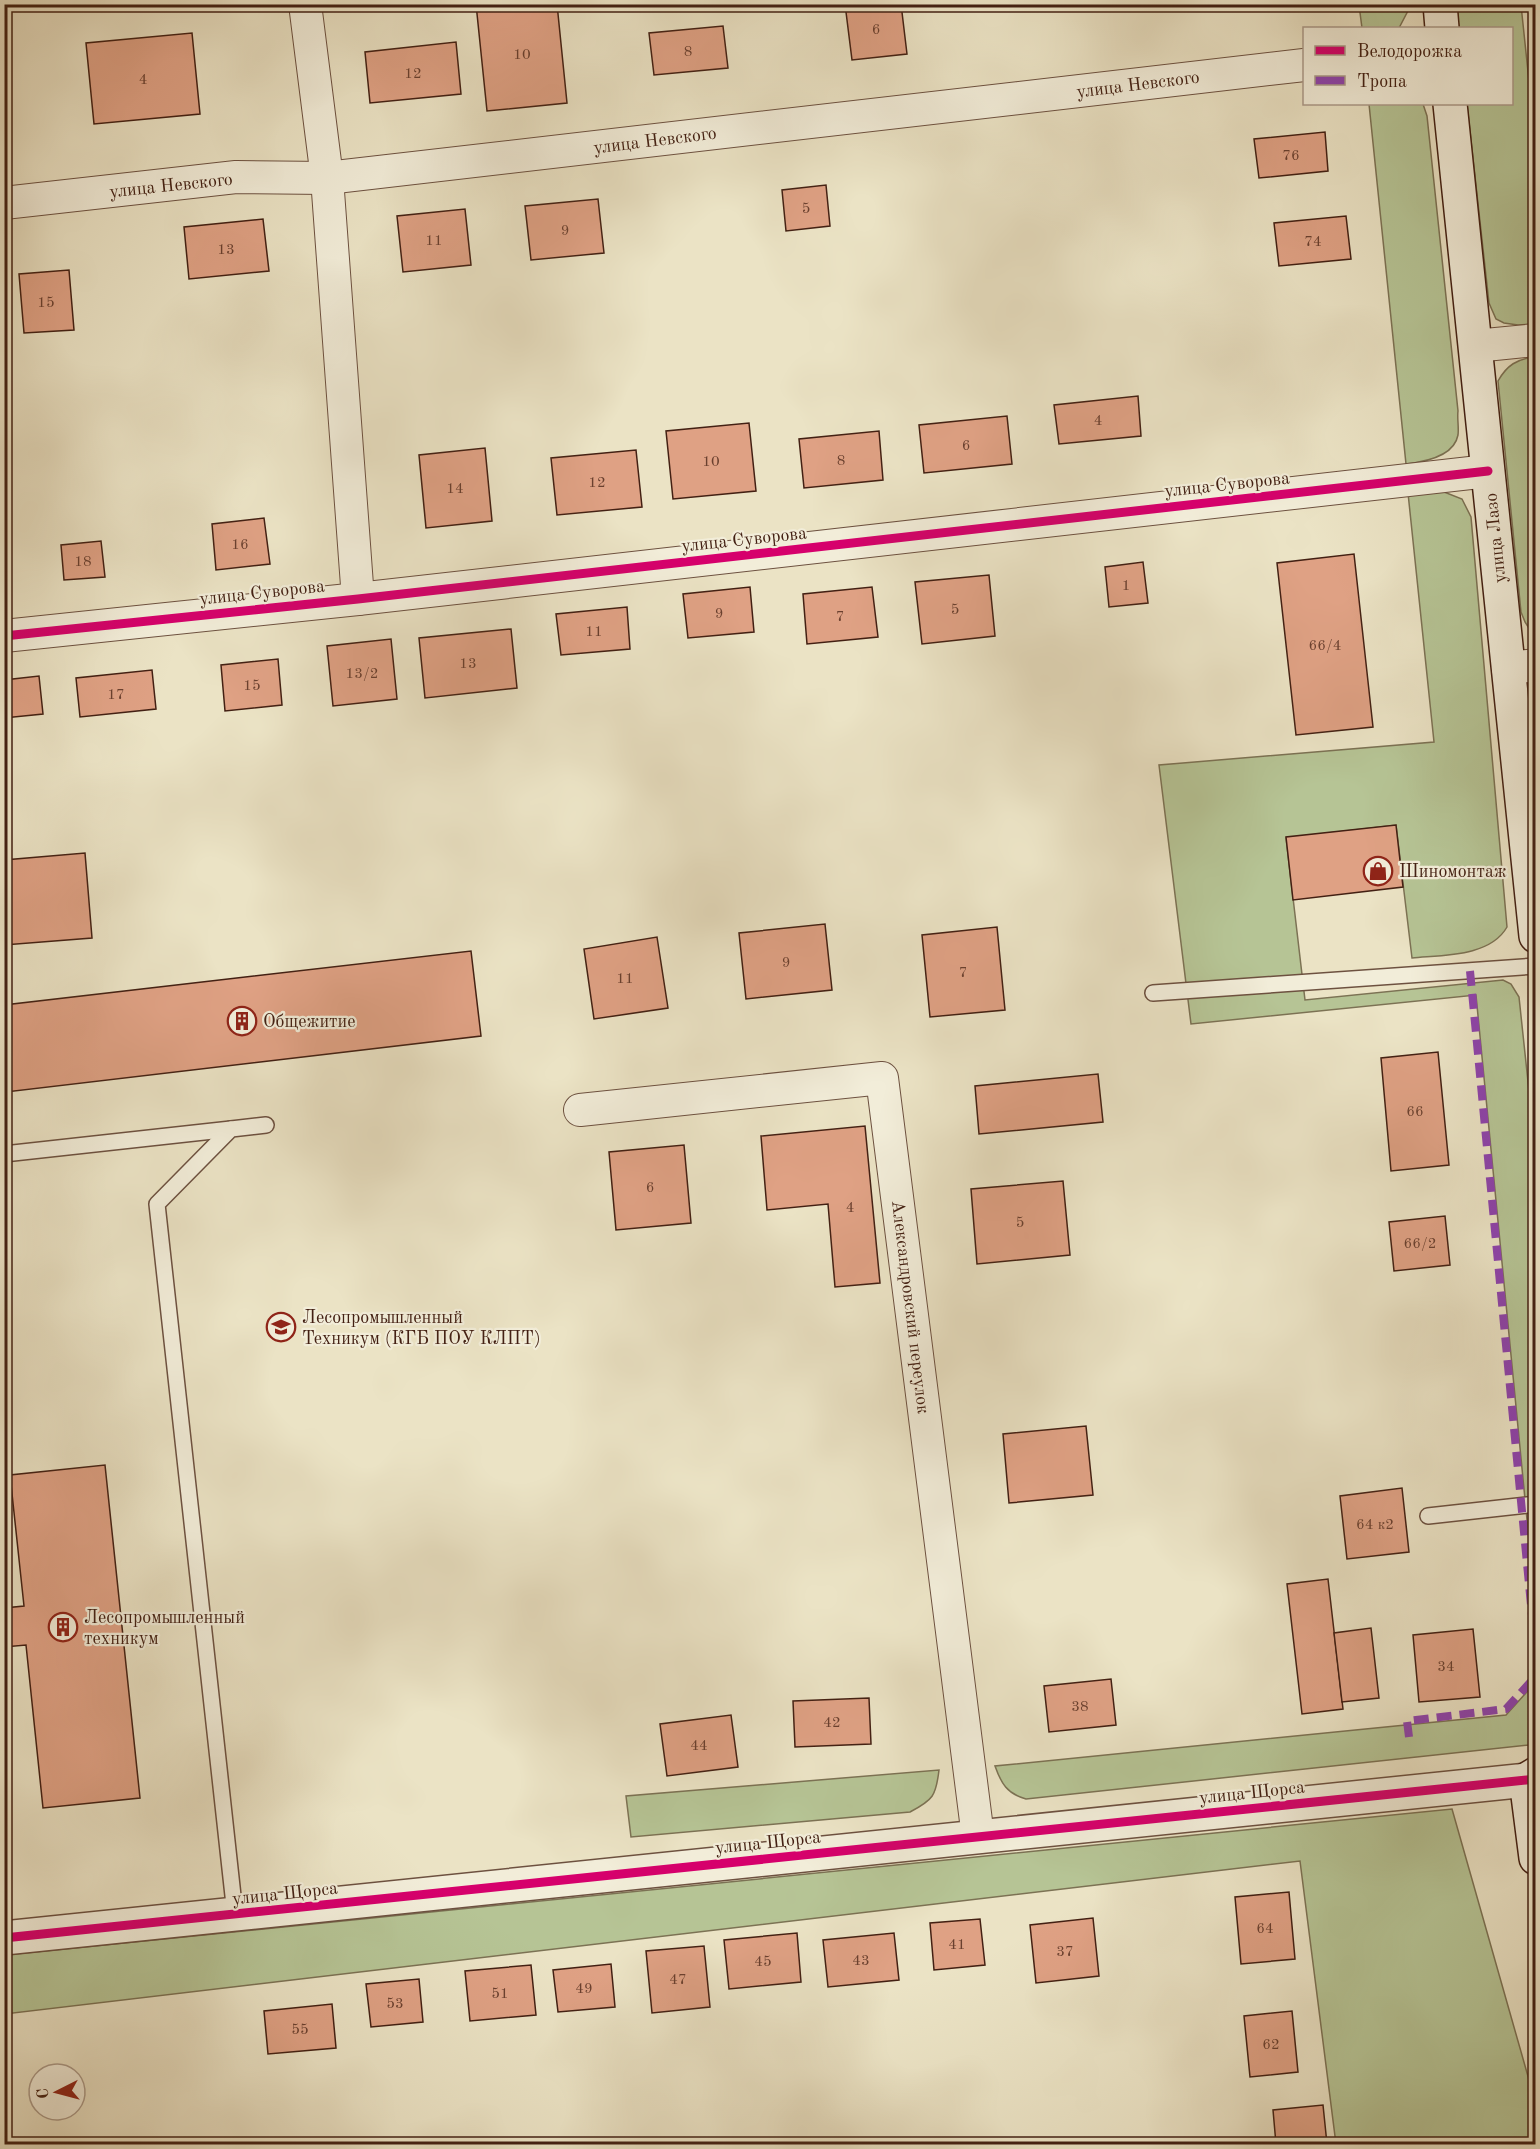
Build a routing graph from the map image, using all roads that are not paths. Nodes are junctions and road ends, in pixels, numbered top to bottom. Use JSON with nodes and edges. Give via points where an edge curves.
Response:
{"nodes":[{"id":1,"x":305,"y":4,"type":"edge"},
{"id":2,"x":1440,"y":4,"type":"edge"},
{"id":3,"x":1442,"y":27,"type":"edge"},
{"id":4,"x":1303,"y":65,"type":"edge"},
{"id":5,"x":1450,"y":105,"type":"edge"},
{"id":6,"x":327,"y":178,"type":"junction"},
{"id":7,"x":4,"y":203,"type":"edge"},
{"id":8,"x":1536,"y":340,"type":"edge"},
{"id":9,"x":1475,"y":346,"type":"junction"},
{"id":10,"x":1488,"y":471,"type":"junction"},
{"id":11,"x":358,"y":599,"type":"junction"},
{"id":12,"x":4,"y":636,"type":"edge"},
{"id":13,"x":1522,"y":666,"type":"edge"},
{"id":14,"x":1536,"y":936,"type":"edge"},
{"id":15,"x":1536,"y":966,"type":"edge"},
{"id":16,"x":1153,"y":993,"type":"dead end"},
{"id":17,"x":580,"y":1110,"type":"dead end"},
{"id":18,"x":266,"y":1125,"type":"dead end"},
{"id":19,"x":231,"y":1129,"type":"junction"},
{"id":20,"x":4,"y":1154,"type":"edge"},
{"id":21,"x":1536,"y":1504,"type":"edge"},
{"id":22,"x":1428,"y":1516,"type":"dead end"},
{"id":23,"x":1532,"y":1778,"type":"edge"},
{"id":24,"x":978,"y":1837,"type":"junction"},
{"id":25,"x":1536,"y":1858,"type":"edge"},
{"id":26,"x":235,"y":1914,"type":"junction"},
{"id":27,"x":4,"y":1938,"type":"edge"}],
"edges":[{"from":1,"to":6,"type":"street"},
{"from":2,"to":3,"type":"street"},
{"from":4,"to":6,"type":"street","name":"улица Невского"},
{"from":5,"to":9,"type":"street","name":"улица Лазо"},
{"from":6,"to":7,"type":"street","name":"улица Невского","via":[[236,177]]},
{"from":6,"to":11,"type":"street"},
{"from":8,"to":9,"type":"street"},
{"from":9,"to":10,"type":"street","name":"улица Лазо"},
{"from":10,"to":11,"type":"street","name":"улица Суворова"},
{"from":10,"to":13,"type":"street","name":"улица Лазо"},
{"from":11,"to":12,"type":"street","name":"улица Суворова"},
{"from":13,"to":14,"type":"street","name":"улица Лазо"},
{"from":15,"to":16,"type":"lane"},
{"from":17,"to":24,"type":"street","name":"Александровский переулок","via":[[882,1078]]},
{"from":18,"to":19,"type":"lane"},
{"from":19,"to":20,"type":"lane"},
{"from":19,"to":26,"type":"lane","via":[[157,1204]]},
{"from":21,"to":22,"type":"lane"},
{"from":23,"to":24,"type":"street","name":"улица Щорса"},
{"from":23,"to":25,"type":"street"},
{"from":24,"to":26,"type":"street","name":"улица Щорса"},
{"from":26,"to":27,"type":"street","name":"улица Щорса"}]}
